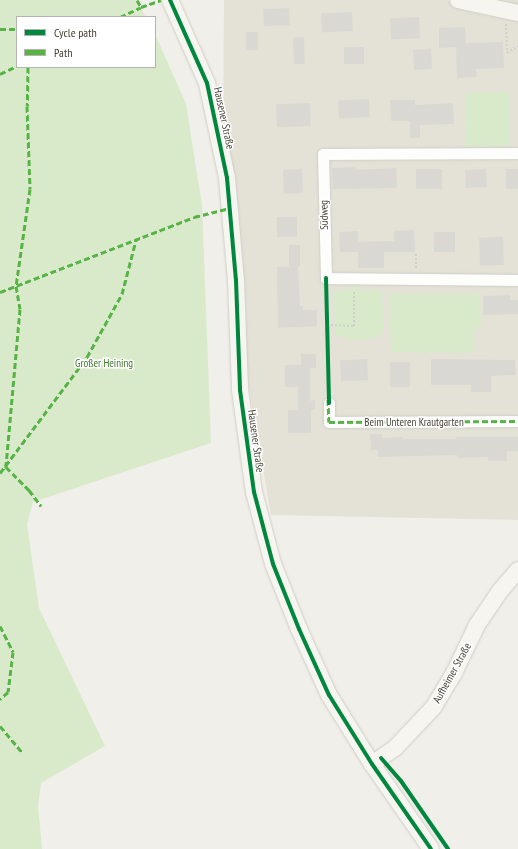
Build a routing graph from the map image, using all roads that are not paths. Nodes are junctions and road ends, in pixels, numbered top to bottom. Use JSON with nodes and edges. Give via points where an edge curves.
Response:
{"nodes":[{"id":1,"x":170,"y":0,"type":"edge"},
{"id":2,"x":458,"y":0,"type":"edge"},
{"id":3,"x":513,"y":12,"type":"edge"},
{"id":4,"x":518,"y":153,"type":"edge"},
{"id":5,"x":518,"y":280,"type":"edge"},
{"id":6,"x":328,"y":403,"type":"dead end"},
{"id":7,"x":518,"y":421,"type":"edge"},
{"id":8,"x":518,"y":570,"type":"edge"},
{"id":9,"x":372,"y":764,"type":"junction"},
{"id":10,"x":431,"y":849,"type":"edge"}],
"edges":[{"from":1,"to":9,"type":"street","name":"Hausener Straße","via":[[207,82],[227,178],[236,280],[240,390],[254,492],[273,564],[329,695]]},
{"from":2,"to":3,"type":"street"},
{"from":4,"to":5,"type":"street","name":"Südweg","via":[[323,154],[326,278]]},
{"from":6,"to":7,"type":"street","name":"Beim Unteren Krautgarten","via":[[329,422]]},
{"from":8,"to":9,"type":"street","name":"Aufheimer Straße","via":[[477,625],[433,708],[395,748]]},
{"from":9,"to":10,"type":"street","name":"Hausener Straße"}]}
